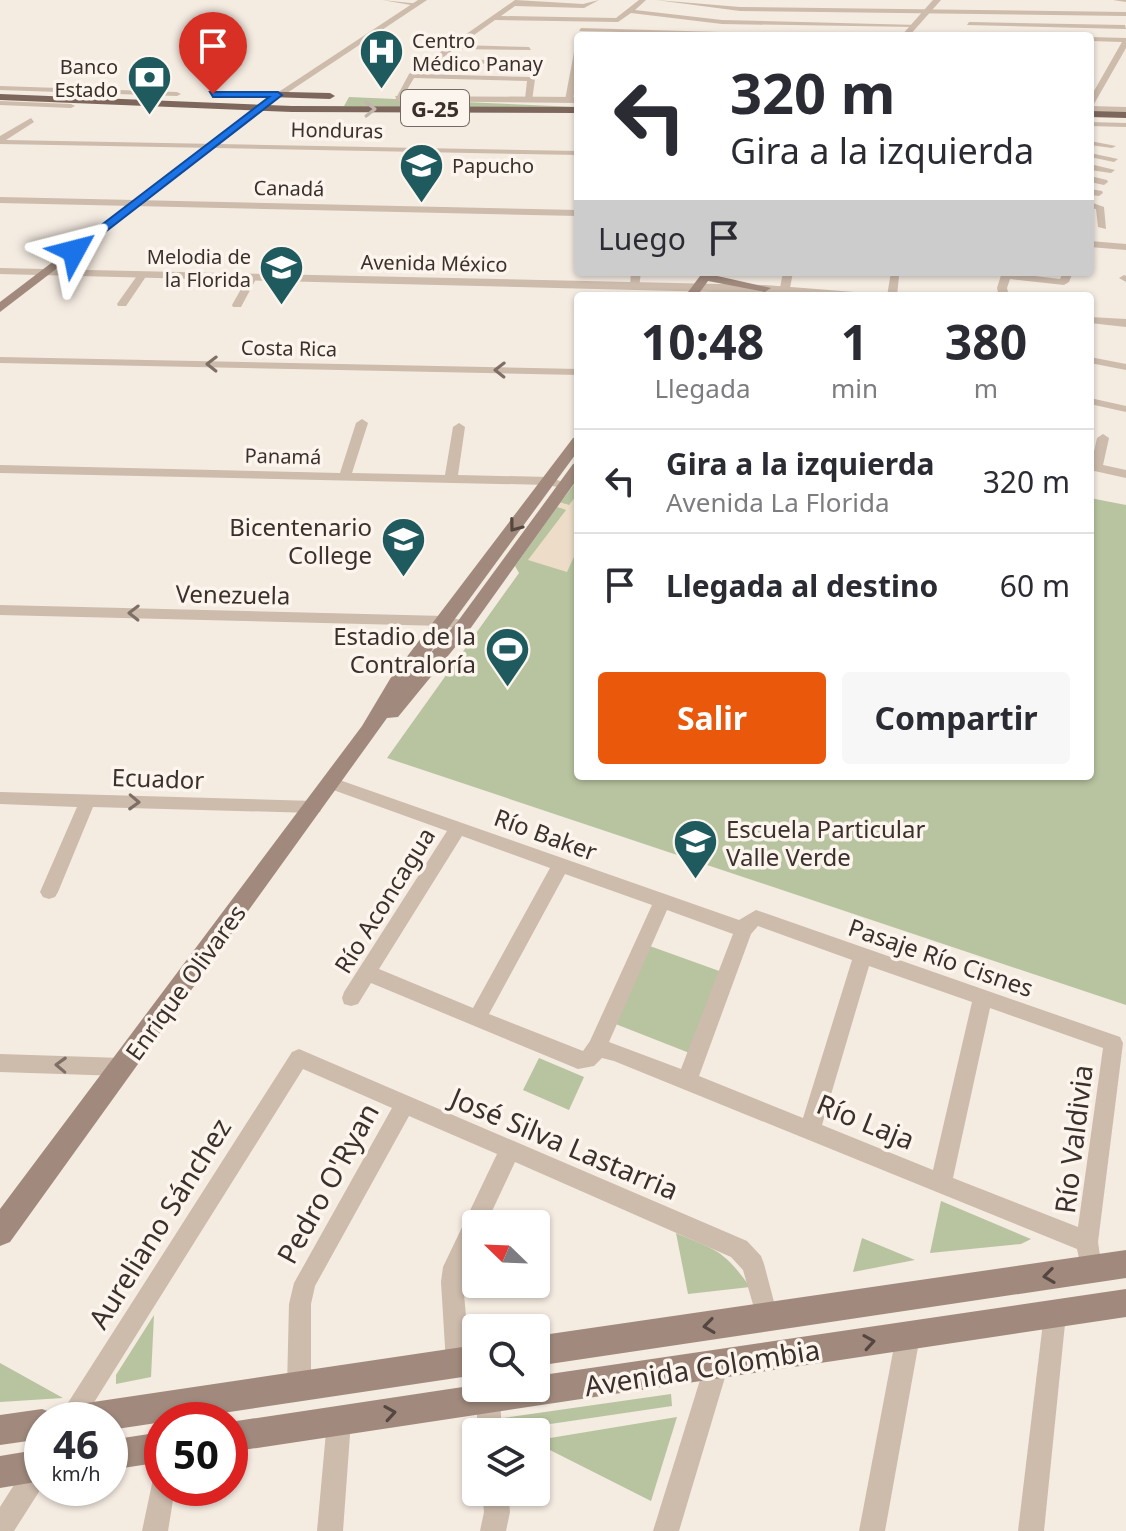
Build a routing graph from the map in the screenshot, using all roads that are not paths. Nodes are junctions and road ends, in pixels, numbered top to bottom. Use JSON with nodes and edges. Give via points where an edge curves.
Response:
{"nodes":[{"id":1,"x":385,"y":0,"type":"edge"},
{"id":2,"x":596,"y":0,"type":"edge"},
{"id":3,"x":643,"y":0,"type":"edge"},
{"id":4,"x":659,"y":0,"type":"edge"},
{"id":5,"x":748,"y":0,"type":"edge"},
{"id":6,"x":831,"y":0,"type":"edge"},
{"id":7,"x":935,"y":0,"type":"edge"},
{"id":8,"x":1116,"y":0,"type":"edge"},
{"id":9,"x":1126,"y":0,"type":"edge"},
{"id":10,"x":420,"y":2,"type":"edge"},
{"id":11,"x":516,"y":2,"type":"edge"},
{"id":12,"x":736,"y":9,"type":"junction"},
{"id":13,"x":630,"y":11,"type":"junction"},
{"id":14,"x":835,"y":11,"type":"junction"},
{"id":15,"x":927,"y":12,"type":"junction"},
{"id":16,"x":979,"y":12,"type":"junction"},
{"id":17,"x":1126,"y":14,"type":"edge"},
{"id":18,"x":492,"y":19,"type":"junction"},
{"id":19,"x":535,"y":19,"type":"junction"},
{"id":20,"x":583,"y":20,"type":"junction"},
{"id":21,"x":718,"y":21,"type":"junction"},
{"id":22,"x":840,"y":23,"type":"junction"},
{"id":23,"x":969,"y":24,"type":"junction"},
{"id":24,"x":915,"y":25,"type":"junction"},
{"id":25,"x":1125,"y":26,"type":"edge"},
{"id":26,"x":580,"y":32,"type":"edge"},
{"id":27,"x":709,"y":32,"type":"edge"},
{"id":28,"x":843,"y":32,"type":"edge"},
{"id":29,"x":909,"y":32,"type":"edge"},
{"id":30,"x":963,"y":32,"type":"edge"},
{"id":31,"x":1094,"y":39,"type":"edge"},
{"id":32,"x":1123,"y":40,"type":"edge"},
{"id":33,"x":454,"y":47,"type":"junction"},
{"id":34,"x":484,"y":48,"type":"junction"},
{"id":35,"x":529,"y":49,"type":"junction"},
{"id":36,"x":434,"y":60,"type":"junction"},
{"id":37,"x":526,"y":63,"type":"junction"},
{"id":38,"x":536,"y":64,"type":"dead end"},
{"id":39,"x":412,"y":76,"type":"junction"},
{"id":40,"x":194,"y":94,"type":"junction"},
{"id":41,"x":0,"y":95,"type":"edge"},
{"id":42,"x":278,"y":95,"type":"junction"},
{"id":43,"x":376,"y":97,"type":"dead end"},
{"id":44,"x":398,"y":98,"type":"junction"},
{"id":45,"x":529,"y":99,"type":"junction"},
{"id":46,"x":574,"y":103,"type":"edge"},
{"id":47,"x":574,"y":103,"type":"edge"},
{"id":48,"x":574,"y":103,"type":"edge"},
{"id":49,"x":1094,"y":103,"type":"edge"},
{"id":50,"x":11,"y":104,"type":"junction"},
{"id":51,"x":183,"y":105,"type":"junction"},
{"id":52,"x":71,"y":106,"type":"dead end"},
{"id":53,"x":258,"y":108,"type":"junction"},
{"id":54,"x":330,"y":110,"type":"junction"},
{"id":55,"x":0,"y":111,"type":"edge"},
{"id":56,"x":1094,"y":114,"type":"edge"},
{"id":57,"x":1126,"y":117,"type":"edge"},
{"id":58,"x":31,"y":120,"type":"dead end"},
{"id":59,"x":0,"y":141,"type":"edge"},
{"id":60,"x":1094,"y":144,"type":"edge"},
{"id":61,"x":211,"y":145,"type":"junction"},
{"id":62,"x":1112,"y":146,"type":"dead end"},
{"id":63,"x":574,"y":153,"type":"edge"},
{"id":64,"x":1094,"y":156,"type":"edge"},
{"id":65,"x":1114,"y":159,"type":"dead end"},
{"id":66,"x":1094,"y":168,"type":"edge"},
{"id":67,"x":1111,"y":170,"type":"dead end"},
{"id":68,"x":1094,"y":180,"type":"edge"},
{"id":69,"x":1104,"y":182,"type":"dead end"},
{"id":70,"x":0,"y":200,"type":"edge"},
{"id":71,"x":136,"y":203,"type":"junction"},
{"id":72,"x":1095,"y":206,"type":"edge"},
{"id":73,"x":574,"y":213,"type":"edge"},
{"id":74,"x":1103,"y":227,"type":"dead end"},
{"id":75,"x":1094,"y":244,"type":"edge"},
{"id":76,"x":1126,"y":247,"type":"edge"},
{"id":77,"x":0,"y":271,"type":"edge"},
{"id":78,"x":46,"y":272,"type":"junction"},
{"id":79,"x":142,"y":275,"type":"junction"},
{"id":80,"x":636,"y":276,"type":"edge"},
{"id":81,"x":787,"y":276,"type":"edge"},
{"id":82,"x":1021,"y":276,"type":"edge"},
{"id":83,"x":1066,"y":276,"type":"edge"},
{"id":84,"x":252,"y":277,"type":"junction"},
{"id":85,"x":701,"y":283,"type":"edge"},
{"id":86,"x":635,"y":286,"type":"junction"},
{"id":87,"x":765,"y":288,"type":"joint"},
{"id":88,"x":785,"y":288,"type":"junction"},
{"id":89,"x":826,"y":292,"type":"edge"},
{"id":90,"x":122,"y":304,"type":"dead end"},
{"id":91,"x":237,"y":305,"type":"dead end"},
{"id":92,"x":0,"y":308,"type":"edge"},
{"id":93,"x":1094,"y":320,"type":"edge"},
{"id":94,"x":1126,"y":323,"type":"edge"},
{"id":95,"x":0,"y":360,"type":"edge"},
{"id":96,"x":1094,"y":361,"type":"edge"},
{"id":97,"x":1126,"y":367,"type":"edge"},
{"id":98,"x":574,"y":372,"type":"edge"},
{"id":99,"x":1094,"y":402,"type":"edge"},
{"id":100,"x":1126,"y":409,"type":"edge"},
{"id":101,"x":362,"y":423,"type":"dead end"},
{"id":102,"x":459,"y":427,"type":"dead end"},
{"id":103,"x":1103,"y":438,"type":"dead end"},
{"id":104,"x":574,"y":446,"type":"edge"},
{"id":105,"x":1094,"y":464,"type":"edge"},
{"id":106,"x":0,"y":469,"type":"edge"},
{"id":107,"x":1094,"y":470,"type":"edge"},
{"id":108,"x":1094,"y":471,"type":"edge"},
{"id":109,"x":574,"y":473,"type":"edge"},
{"id":110,"x":1126,"y":474,"type":"edge"},
{"id":111,"x":345,"y":477,"type":"junction"},
{"id":112,"x":451,"y":479,"type":"junction"},
{"id":113,"x":548,"y":481,"type":"junction"},
{"id":114,"x":1126,"y":483,"type":"edge"},
{"id":115,"x":566,"y":485,"type":"junction"},
{"id":116,"x":0,"y":610,"type":"edge"},
{"id":117,"x":444,"y":621,"type":"junction"},
{"id":118,"x":464,"y":625,"type":"junction"},
{"id":119,"x":369,"y":731,"type":"junction"},
{"id":120,"x":331,"y":783,"type":"junction"},
{"id":121,"x":0,"y":798,"type":"edge"},
{"id":122,"x":88,"y":800,"type":"junction"},
{"id":123,"x":314,"y":807,"type":"junction"},
{"id":124,"x":458,"y":828,"type":"junction"},
{"id":125,"x":561,"y":865,"type":"junction"},
{"id":126,"x":49,"y":892,"type":"dead end"},
{"id":127,"x":662,"y":901,"type":"junction"},
{"id":128,"x":748,"y":924,"type":"junction"},
{"id":129,"x":863,"y":955,"type":"junction"},
{"id":130,"x":367,"y":973,"type":"junction"},
{"id":131,"x":983,"y":997,"type":"junction"},
{"id":132,"x":351,"y":998,"type":"dead end"},
{"id":133,"x":477,"y":1018,"type":"junction"},
{"id":134,"x":1113,"y":1043,"type":"joint"},
{"id":135,"x":592,"y":1054,"type":"junction"},
{"id":136,"x":299,"y":1058,"type":"joint"},
{"id":137,"x":0,"y":1063,"type":"edge"},
{"id":138,"x":122,"y":1067,"type":"junction"},
{"id":139,"x":687,"y":1081,"type":"junction"},
{"id":140,"x":405,"y":1104,"type":"junction"},
{"id":141,"x":810,"y":1130,"type":"junction"},
{"id":142,"x":510,"y":1150,"type":"junction"},
{"id":143,"x":941,"y":1183,"type":"junction"},
{"id":144,"x":0,"y":1232,"type":"edge"},
{"id":145,"x":1089,"y":1255,"type":"junction"},
{"id":146,"x":1126,"y":1264,"type":"edge"},
{"id":147,"x":1126,"y":1303,"type":"edge"},
{"id":148,"x":1055,"y":1314,"type":"junction"},
{"id":149,"x":767,"y":1317,"type":"junction"},
{"id":150,"x":908,"y":1336,"type":"junction"},
{"id":151,"x":462,"y":1338,"type":"edge"},
{"id":152,"x":550,"y":1349,"type":"edge"},
{"id":153,"x":462,"y":1363,"type":"edge"},
{"id":154,"x":717,"y":1364,"type":"junction"},
{"id":155,"x":299,"y":1387,"type":"junction"},
{"id":156,"x":550,"y":1390,"type":"edge"},
{"id":157,"x":82,"y":1402,"type":"edge"},
{"id":158,"x":468,"y":1402,"type":"edge"},
{"id":159,"x":128,"y":1412,"type":"edge"},
{"id":160,"x":339,"y":1421,"type":"junction"},
{"id":161,"x":24,"y":1427,"type":"edge"},
{"id":162,"x":0,"y":1430,"type":"edge"},
{"id":163,"x":248,"y":1434,"type":"edge"},
{"id":164,"x":24,"y":1468,"type":"edge"},
{"id":165,"x":0,"y":1472,"type":"edge"},
{"id":166,"x":24,"y":1492,"type":"edge"},
{"id":167,"x":159,"y":1506,"type":"edge"},
{"id":168,"x":496,"y":1506,"type":"edge"},
{"id":169,"x":0,"y":1530,"type":"edge"},
{"id":170,"x":155,"y":1531,"type":"edge"},
{"id":171,"x":330,"y":1531,"type":"edge"},
{"id":172,"x":493,"y":1531,"type":"edge"},
{"id":173,"x":666,"y":1531,"type":"edge"},
{"id":174,"x":872,"y":1531,"type":"edge"},
{"id":175,"x":1031,"y":1531,"type":"edge"}],
"edges":[{"from":1,"to":10,"type":"street"},
{"from":2,"to":11,"type":"street","via":[[588,5]]},
{"from":3,"to":13,"type":"street"},
{"from":4,"to":12,"type":"street"},
{"from":5,"to":12,"type":"street"},
{"from":6,"to":14,"type":"street"},
{"from":7,"to":15,"type":"street"},
{"from":8,"to":9,"type":"street"},
{"from":10,"to":42,"type":"street"},
{"from":11,"to":18,"type":"street"},
{"from":12,"to":14,"type":"street"},
{"from":12,"to":21,"type":"street"},
{"from":13,"to":20,"type":"street","via":[[617,20]]},
{"from":13,"to":21,"type":"street"},
{"from":14,"to":15,"type":"street"},
{"from":14,"to":22,"type":"street"},
{"from":15,"to":16,"type":"street"},
{"from":15,"to":24,"type":"street"},
{"from":16,"to":17,"type":"street"},
{"from":16,"to":23,"type":"street"},
{"from":18,"to":19,"type":"street"},
{"from":18,"to":33,"type":"street"},
{"from":18,"to":34,"type":"street"},
{"from":19,"to":20,"type":"street"},
{"from":19,"to":35,"type":"street"},
{"from":20,"to":26,"type":"street"},
{"from":21,"to":22,"type":"street"},
{"from":21,"to":27,"type":"street"},
{"from":22,"to":24,"type":"street"},
{"from":22,"to":28,"type":"street"},
{"from":23,"to":25,"type":"street"},
{"from":23,"to":30,"type":"street"},
{"from":24,"to":29,"type":"street"},
{"from":25,"to":32,"type":"street"},
{"from":31,"to":32,"type":"street"},
{"from":32,"to":49,"type":"street"},
{"from":33,"to":34,"type":"street"},
{"from":33,"to":36,"type":"street"},
{"from":34,"to":35,"type":"street"},
{"from":35,"to":37,"type":"street"},
{"from":36,"to":37,"type":"street"},
{"from":36,"to":39,"type":"street"},
{"from":37,"to":38,"type":"street"},
{"from":39,"to":44,"type":"street"},
{"from":39,"to":45,"type":"street","via":[[531,79]]},
{"from":40,"to":41,"type":"main road"},
{"from":40,"to":42,"type":"main road"},
{"from":40,"to":51,"type":"main road","via":[[180,100]]},
{"from":41,"to":50,"type":"street"},
{"from":41,"to":51,"type":"main road","number":"G-25"},
{"from":42,"to":53,"type":"main road"},
{"from":42,"to":54,"type":"main road","via":[[335,96],[341,102]]},
{"from":43,"to":44,"type":"main road","number":"G-25"},
{"from":44,"to":45,"type":"street"},
{"from":44,"to":46,"type":"main road","number":"G-25"},
{"from":45,"to":47,"type":"street"},
{"from":54,"to":48,"type":"main road","number":"G-25","one_way":true},
{"from":50,"to":52,"type":"street"},
{"from":50,"to":55,"type":"street"},
{"from":51,"to":53,"type":"main road","number":"G-25"},
{"from":53,"to":54,"type":"main road","number":"G-25"},
{"from":53,"to":61,"type":"main road"},
{"from":56,"to":57,"type":"main road"},
{"from":58,"to":59,"type":"street"},
{"from":59,"to":61,"type":"street","name":"Honduras"},
{"from":60,"to":62,"type":"street"},
{"from":61,"to":63,"type":"street","name":"Honduras"},
{"from":61,"to":71,"type":"main road"},
{"from":64,"to":65,"type":"street"},
{"from":66,"to":67,"type":"street"},
{"from":68,"to":69,"type":"street"},
{"from":70,"to":71,"type":"street","name":"Canadá"},
{"from":71,"to":73,"type":"street","name":"Canadá"},
{"from":71,"to":78,"type":"main road"},
{"from":72,"to":74,"type":"street"},
{"from":75,"to":76,"type":"street"},
{"from":77,"to":78,"type":"street","name":"Avenida México"},
{"from":78,"to":79,"type":"street","name":"Avenida México"},
{"from":78,"to":92,"type":"main road"},
{"from":79,"to":84,"type":"street","name":"Avenida México"},
{"from":79,"to":90,"type":"street"},
{"from":80,"to":86,"type":"street"},
{"from":81,"to":88,"type":"street"},
{"from":82,"to":83,"type":"street","via":[[1064,282]]},
{"from":84,"to":86,"type":"street","name":"Avenida México"},
{"from":84,"to":91,"type":"street"},
{"from":85,"to":86,"type":"street","name":"Avenida México"},
{"from":85,"to":87,"type":"main road"},
{"from":87,"to":88,"type":"street"},
{"from":88,"to":89,"type":"street"},
{"from":93,"to":94,"type":"street"},
{"from":98,"to":95,"type":"street","name":"Costa Rica","one_way":true},
{"from":96,"to":97,"type":"street"},
{"from":99,"to":100,"type":"street"},
{"from":101,"to":111,"type":"street"},
{"from":102,"to":112,"type":"street"},
{"from":103,"to":105,"type":"street"},
{"from":104,"to":113,"type":"main road","name":"Enrique Olivares"},
{"from":106,"to":111,"type":"street","name":"Panamá"},
{"from":107,"to":110,"type":"street"},
{"from":108,"to":114,"type":"street"},
{"from":109,"to":115,"type":"main road","name":"Enrique Olivares"},
{"from":111,"to":112,"type":"street","name":"Panamá"},
{"from":112,"to":113,"type":"street","name":"Panamá"},
{"from":113,"to":115,"type":"street","name":"Panamá"},
{"from":113,"to":117,"type":"main road","name":"Enrique Olivares","one_way":true},
{"from":115,"to":118,"type":"main road","name":"Enrique Olivares"},
{"from":117,"to":116,"type":"street","name":"Venezuela","one_way":true},
{"from":117,"to":118,"type":"street","name":"Venezuela"},
{"from":117,"to":119,"type":"main road","name":"Enrique Olivares"},
{"from":118,"to":119,"type":"main road","name":"Enrique Olivares"},
{"from":119,"to":120,"type":"main road","name":"Enrique Olivares"},
{"from":120,"to":123,"type":"main road","name":"Enrique Olivares"},
{"from":120,"to":124,"type":"street","name":"Río Baker"},
{"from":121,"to":122,"type":"street","name":"Ecuador"},
{"from":122,"to":123,"type":"street","name":"Ecuador","one_way":true},
{"from":122,"to":126,"type":"street"},
{"from":123,"to":138,"type":"main road","name":"Enrique Olivares"},
{"from":124,"to":125,"type":"street","name":"Río Baker"},
{"from":124,"to":130,"type":"street","name":"Río Aconcagua"},
{"from":125,"to":127,"type":"street","name":"Río Baker"},
{"from":125,"to":133,"type":"street"},
{"from":127,"to":128,"type":"street","name":"Río Baker"},
{"from":127,"to":135,"type":"street"},
{"from":128,"to":129,"type":"street","name":"Pasaje Río Cisnes","via":[[760,918]]},
{"from":128,"to":139,"type":"street"},
{"from":129,"to":131,"type":"street","name":"Pasaje Río Cisnes"},
{"from":129,"to":141,"type":"street"},
{"from":130,"to":132,"type":"street","name":"Río Aconcagua"},
{"from":130,"to":133,"type":"street","name":"Río Laja"},
{"from":131,"to":134,"type":"street","name":"Pasaje Río Cisnes"},
{"from":131,"to":143,"type":"street"},
{"from":133,"to":135,"type":"street","name":"Río Laja","via":[[578,1060]]},
{"from":134,"to":145,"type":"street","name":"Río Valdivia"},
{"from":135,"to":139,"type":"street","name":"Río Laja","via":[[615,1052]]},
{"from":136,"to":140,"type":"street","name":"José Silva Lastarria"},
{"from":136,"to":157,"type":"street","name":"Aureliano Sánchez"},
{"from":138,"to":137,"type":"street","one_way":true},
{"from":138,"to":144,"type":"main road","name":"Enrique Olivares"},
{"from":139,"to":141,"type":"street","name":"Río Laja"},
{"from":140,"to":142,"type":"street","name":"José Silva Lastarria"},
{"from":140,"to":155,"type":"street","name":"Pedro O'Ryan","via":[[305,1283]]},
{"from":141,"to":143,"type":"street","name":"Río Laja"},
{"from":142,"to":149,"type":"street","name":"José Silva Lastarria","via":[[745,1253],[755,1269]]},
{"from":142,"to":151,"type":"street","via":[[454,1267],[452,1290]]},
{"from":143,"to":145,"type":"street","name":"Río Laja"},
{"from":145,"to":146,"type":"main road","name":"Avenida Colombia"},
{"from":145,"to":149,"type":"main road","name":"Avenida Colombia","one_way":true},
{"from":147,"to":148,"type":"main road","name":"Avenida Colombia"},
{"from":148,"to":150,"type":"main road","name":"Avenida Colombia"},
{"from":148,"to":175,"type":"street"},
{"from":149,"to":152,"type":"main road","name":"Avenida Colombia","one_way":true},
{"from":154,"to":150,"type":"main road","name":"Avenida Colombia","one_way":true},
{"from":150,"to":174,"type":"street"},
{"from":153,"to":155,"type":"main road"},
{"from":154,"to":156,"type":"main road","name":"Avenida Colombia"},
{"from":154,"to":173,"type":"street"},
{"from":155,"to":159,"type":"main road"},
{"from":160,"to":158,"type":"main road","name":"Avenida Colombia","one_way":true},
{"from":160,"to":163,"type":"main road","name":"Avenida Colombia"},
{"from":160,"to":171,"type":"street"},
{"from":161,"to":162,"type":"main road"},
{"from":164,"to":165,"type":"main road"},
{"from":166,"to":169,"type":"street"},
{"from":167,"to":170,"type":"street"},
{"from":168,"to":172,"type":"street"}]}
